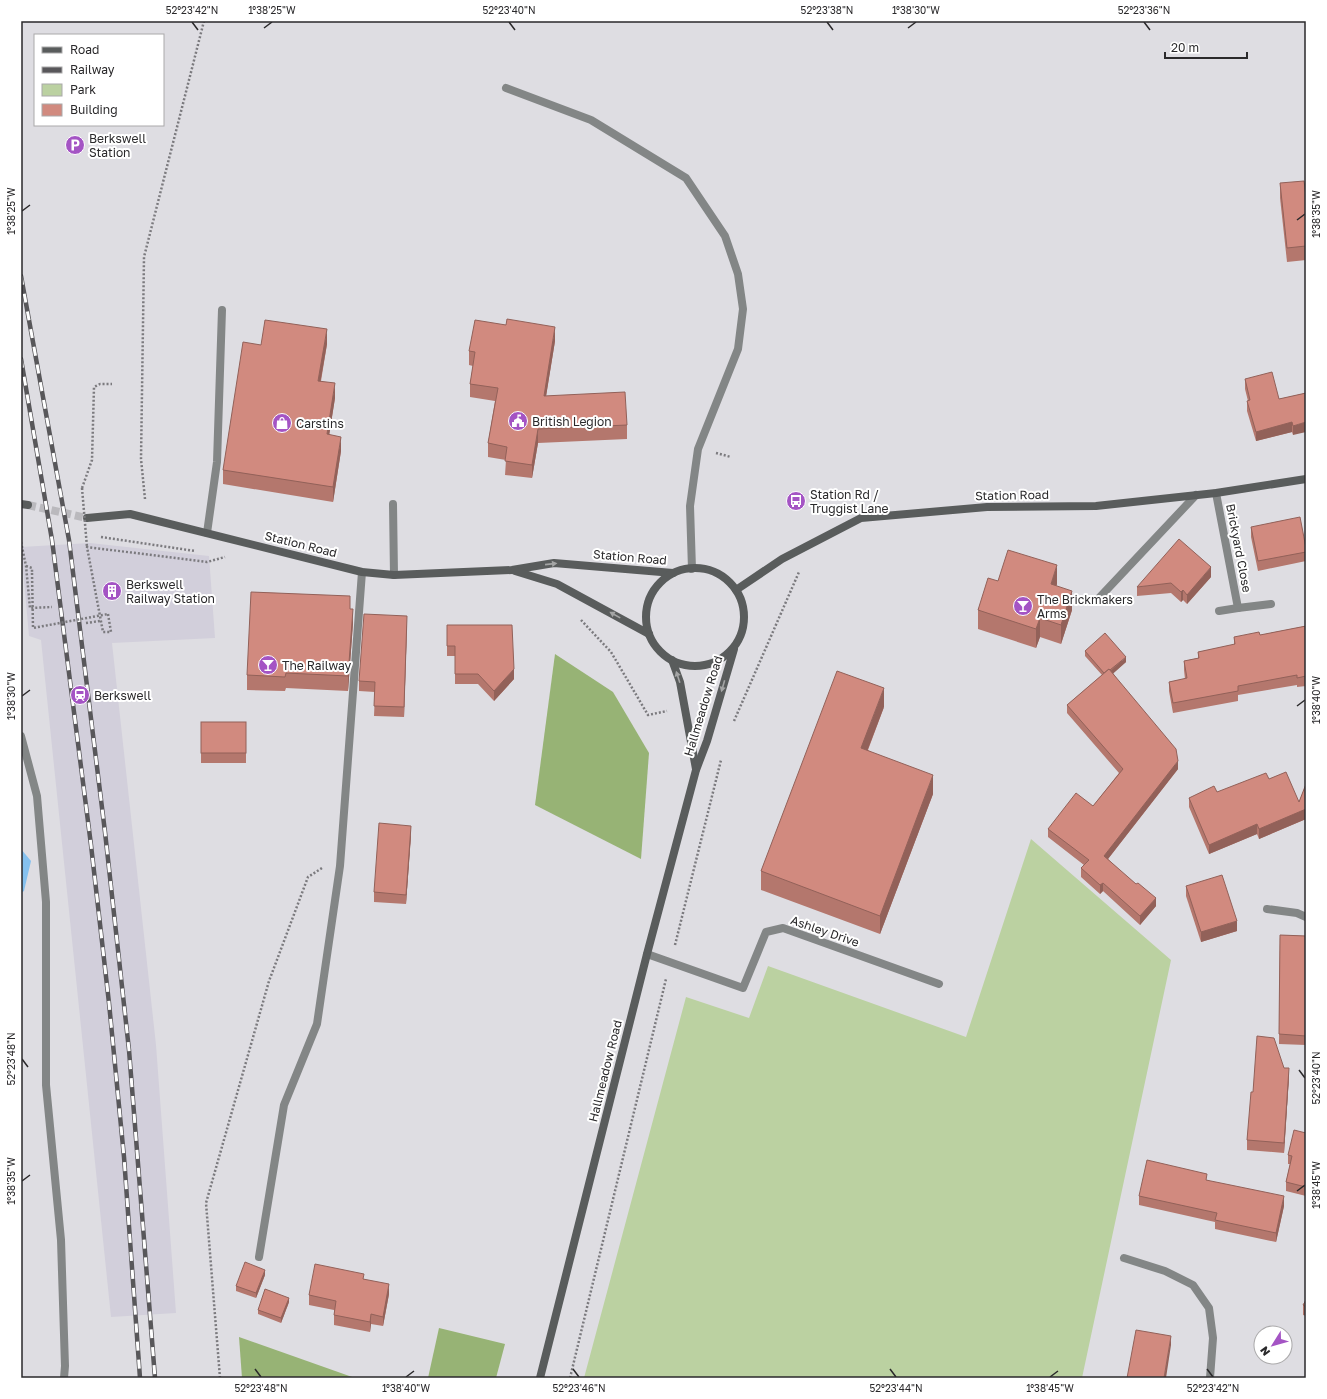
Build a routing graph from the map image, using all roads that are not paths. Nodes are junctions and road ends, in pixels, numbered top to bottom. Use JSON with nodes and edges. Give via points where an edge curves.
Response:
{"nodes":[{"id":1,"x":506,"y":88,"type":"dead end"},
{"id":2,"x":222,"y":310,"type":"dead end"},
{"id":3,"x":1306,"y":479,"type":"edge"},
{"id":4,"x":1216,"y":493,"type":"junction"},
{"id":5,"x":1196,"y":496,"type":"junction"},
{"id":6,"x":393,"y":504,"type":"dead end"},
{"id":7,"x":87,"y":518,"type":"tunnel mouth"},
{"id":8,"x":207,"y":533,"type":"junction"},
{"id":9,"x":692,"y":569,"type":"junction"},
{"id":10,"x":512,"y":570,"type":"junction"},
{"id":11,"x":362,"y":572,"type":"junction"},
{"id":12,"x":673,"y":573,"type":"junction"},
{"id":13,"x":394,"y":574,"type":"junction"},
{"id":14,"x":736,"y":590,"type":"junction"},
{"id":15,"x":1099,"y":598,"type":"dead end"},
{"id":16,"x":1271,"y":604,"type":"dead end"},
{"id":17,"x":1238,"y":608,"type":"junction"},
{"id":18,"x":1219,"y":611,"type":"dead end"},
{"id":19,"x":649,"y":634,"type":"junction"},
{"id":20,"x":734,"y":649,"type":"junction"},
{"id":21,"x":672,"y":660,"type":"junction"},
{"id":22,"x":21,"y":736,"type":"edge"},
{"id":23,"x":696,"y":770,"type":"junction"},
{"id":24,"x":1267,"y":909,"type":"dead end"},
{"id":25,"x":1306,"y":917,"type":"edge"},
{"id":26,"x":647,"y":954,"type":"junction"},
{"id":27,"x":938,"y":984,"type":"dead end"},
{"id":28,"x":259,"y":1256,"type":"dead end"},
{"id":29,"x":1124,"y":1258,"type":"dead end"},
{"id":30,"x":64,"y":1378,"type":"edge"},
{"id":31,"x":540,"y":1378,"type":"edge"},
{"id":32,"x":1210,"y":1378,"type":"edge"}],
"edges":[{"from":1,"to":9,"type":"street","via":[[591,120],[686,178],[725,236],[738,274],[743,309],[738,349],[698,449],[690,506]]},
{"from":2,"to":8,"type":"street","via":[[217,462]]},
{"from":3,"to":4,"type":"street","name":"Station Road"},
{"from":4,"to":5,"type":"street","name":"Station Road"},
{"from":4,"to":17,"type":"street","name":"Brickyard Close"},
{"from":5,"to":14,"type":"street","name":"Station Road","via":[[1096,506],[986,507],[861,518],[782,559]]},
{"from":5,"to":15,"type":"street"},
{"from":6,"to":13,"type":"street"},
{"from":7,"to":8,"type":"street","name":"Station Road","via":[[130,514]]},
{"from":8,"to":11,"type":"street","name":"Station Road"},
{"from":9,"to":12,"type":"street","name":"Station Road"},
{"from":9,"to":14,"type":"street","name":"Station Road","via":[[714,572],[726,579]]},
{"from":10,"to":12,"type":"street","name":"Station Road","one_way":true,"via":[[554,564]]},
{"from":10,"to":13,"type":"street","name":"Station Road"},
{"from":19,"to":10,"type":"street","name":"Station Road","one_way":true,"via":[[557,584]]},
{"from":11,"to":13,"type":"street","name":"Station Road"},
{"from":11,"to":28,"type":"street","via":[[340,866],[317,1024],[284,1105]]},
{"from":12,"to":19,"type":"street","name":"Station Road","via":[[661,582],[652,595],[647,608]]},
{"from":14,"to":20,"type":"street","name":"Station Road","via":[[742,602],[745,618],[742,634]]},
{"from":16,"to":17,"type":"street","name":"Brickyard Close"},
{"from":17,"to":18,"type":"street","name":"Brickyard Close"},
{"from":19,"to":21,"type":"street","name":"Station Road","via":[[662,653]]},
{"from":20,"to":21,"type":"street","name":"Station Road","via":[[722,659],[709,664],[684,665]]},
{"from":20,"to":23,"type":"street","name":"Hallmeadow Road","one_way":true},
{"from":23,"to":21,"type":"street","name":"Hallmeadow Road","one_way":true,"via":[[680,682]]},
{"from":22,"to":30,"type":"street","via":[[37,796],[46,902],[46,1085],[61,1240]]},
{"from":23,"to":26,"type":"street","name":"Hallmeadow Road"},
{"from":24,"to":25,"type":"street","via":[[1297,913]]},
{"from":26,"to":27,"type":"street","name":"Ashley Drive","via":[[743,988],[766,932],[783,928]]},
{"from":26,"to":31,"type":"street","name":"Hallmeadow Road"},
{"from":29,"to":32,"type":"street","via":[[1165,1271],[1193,1286],[1208,1308],[1213,1338]]}]}
